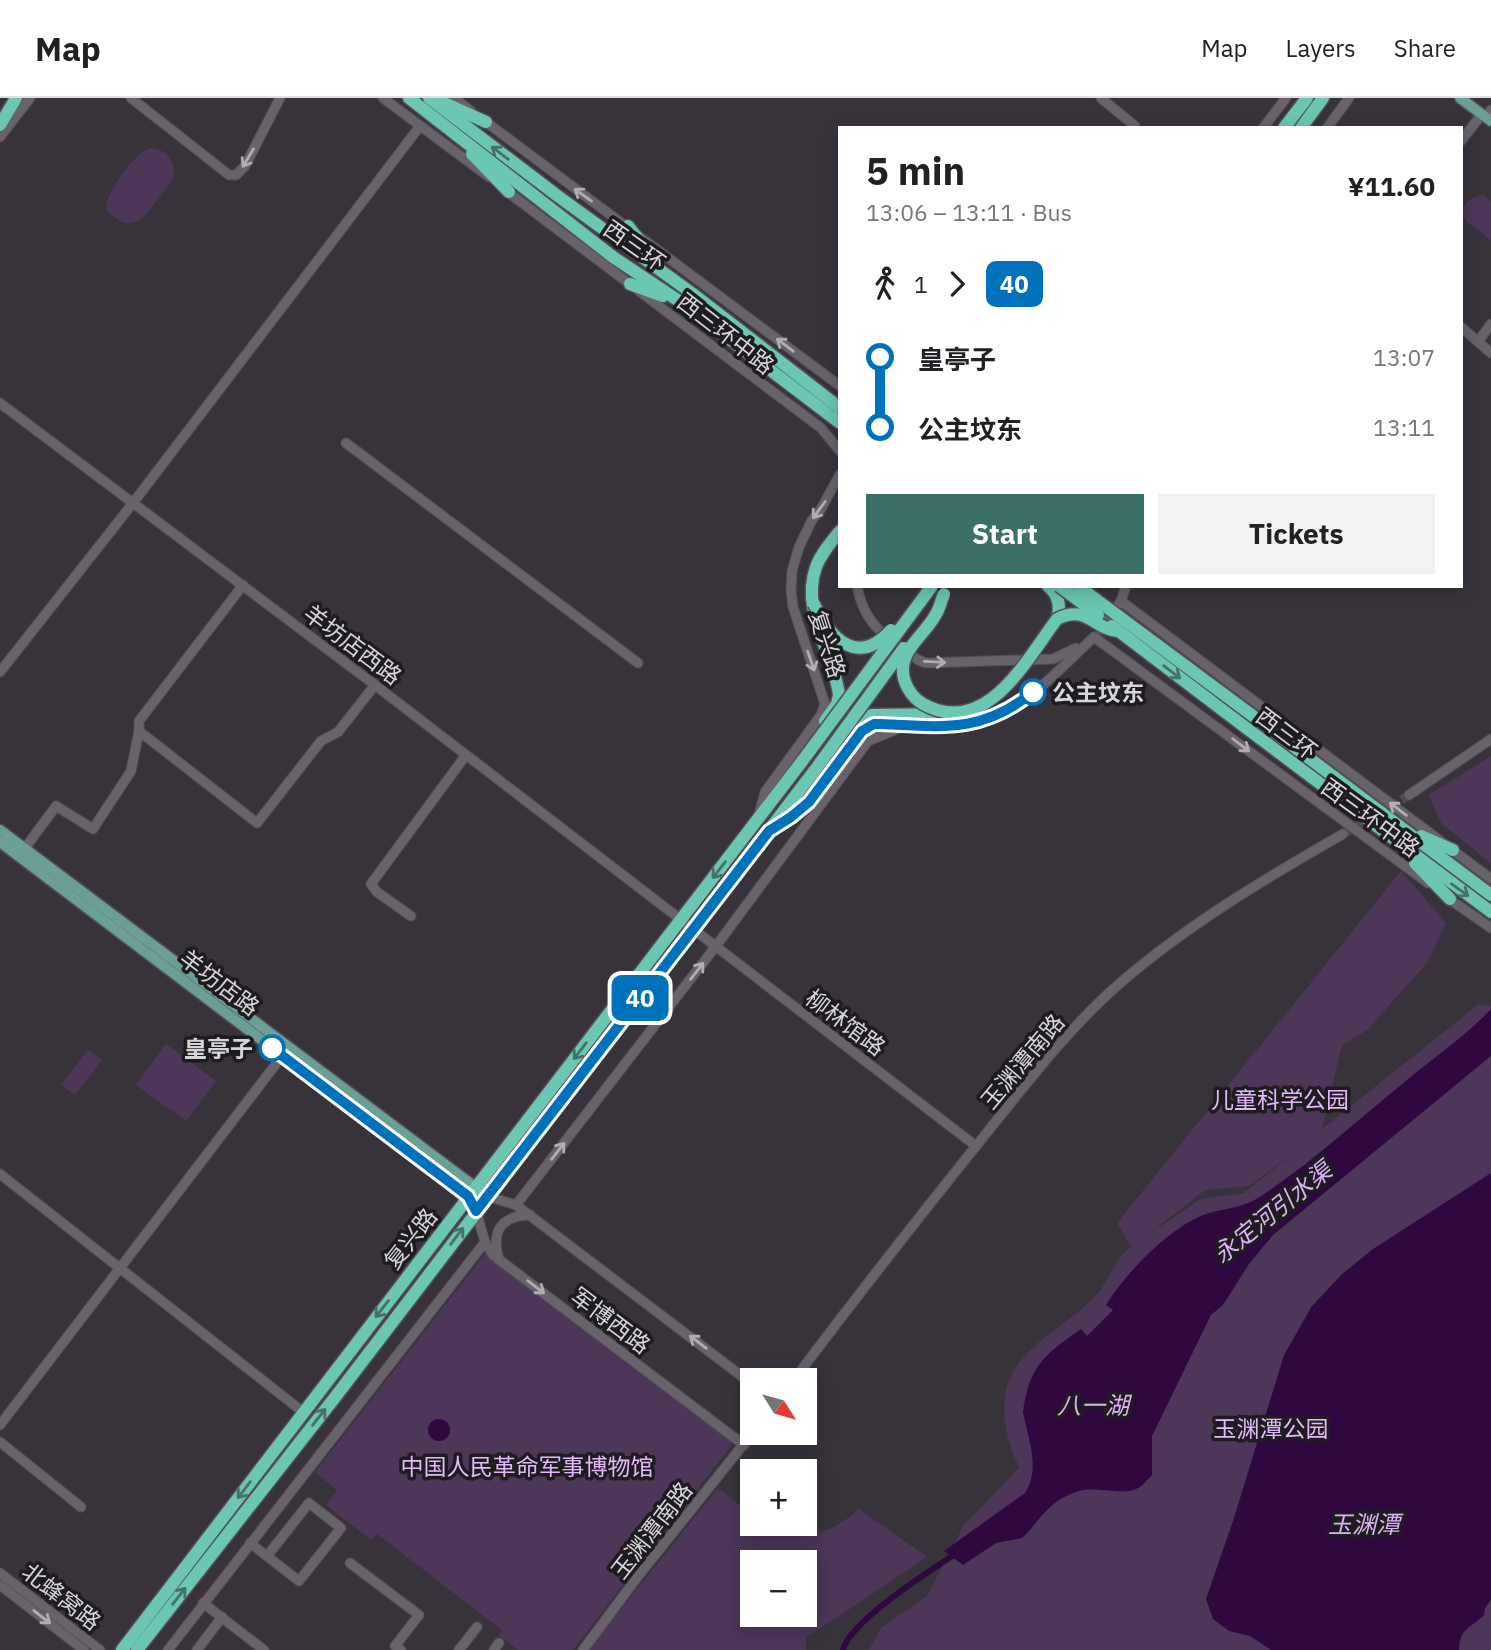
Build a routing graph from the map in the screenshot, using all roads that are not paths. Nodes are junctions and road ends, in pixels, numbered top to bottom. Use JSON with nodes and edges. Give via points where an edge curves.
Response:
{"nodes":[{"id":1,"x":13,"y":98,"type":"edge"},
{"id":2,"x":30,"y":98,"type":"edge"},
{"id":3,"x":131,"y":98,"type":"edge"},
{"id":4,"x":280,"y":98,"type":"edge"},
{"id":5,"x":383,"y":98,"type":"edge"},
{"id":6,"x":409,"y":98,"type":"edge"},
{"id":7,"x":429,"y":98,"type":"edge"},
{"id":8,"x":434,"y":98,"type":"edge"},
{"id":9,"x":454,"y":98,"type":"edge"},
{"id":10,"x":1101,"y":98,"type":"edge"},
{"id":11,"x":1286,"y":98,"type":"edge"},
{"id":12,"x":1307,"y":98,"type":"edge"},
{"id":13,"x":1323,"y":98,"type":"edge"},
{"id":14,"x":1349,"y":98,"type":"edge"},
{"id":15,"x":1460,"y":98,"type":"edge"},
{"id":16,"x":1472,"y":98,"type":"edge"},
{"id":17,"x":0,"y":111,"type":"edge"},
{"id":18,"x":1489,"y":113,"type":"edge"},
{"id":19,"x":486,"y":122,"type":"junction"},
{"id":20,"x":0,"y":125,"type":"edge"},
{"id":21,"x":420,"y":126,"type":"junction"},
{"id":22,"x":1135,"y":126,"type":"dead end"},
{"id":23,"x":1265,"y":126,"type":"edge"},
{"id":24,"x":1285,"y":126,"type":"edge"},
{"id":25,"x":1302,"y":126,"type":"edge"},
{"id":26,"x":1328,"y":126,"type":"edge"},
{"id":27,"x":448,"y":128,"type":"junction"},
{"id":28,"x":0,"y":137,"type":"edge"},
{"id":29,"x":1463,"y":139,"type":"edge"},
{"id":30,"x":509,"y":192,"type":"junction"},
{"id":31,"x":628,"y":226,"type":"junction"},
{"id":32,"x":665,"y":273,"type":"junction"},
{"id":33,"x":631,"y":284,"type":"junction"},
{"id":34,"x":687,"y":300,"type":"junction"},
{"id":35,"x":1491,"y":324,"type":"edge"},
{"id":36,"x":1463,"y":328,"type":"edge"},
{"id":37,"x":1479,"y":340,"type":"junction"},
{"id":38,"x":1491,"y":352,"type":"edge"},
{"id":39,"x":838,"y":384,"type":"edge"},
{"id":40,"x":0,"y":403,"type":"edge"},
{"id":41,"x":838,"y":404,"type":"edge"},
{"id":42,"x":838,"y":407,"type":"edge"},
{"id":43,"x":838,"y":421,"type":"edge"},
{"id":44,"x":821,"y":428,"type":"junction"},
{"id":45,"x":346,"y":443,"type":"dead end"},
{"id":46,"x":838,"y":449,"type":"edge"},
{"id":47,"x":838,"y":478,"type":"edge"},
{"id":48,"x":133,"y":503,"type":"junction"},
{"id":49,"x":838,"y":534,"type":"edge"},
{"id":50,"x":243,"y":585,"type":"junction"},
{"id":51,"x":857,"y":588,"type":"edge"},
{"id":52,"x":928,"y":588,"type":"edge"},
{"id":53,"x":930,"y":588,"type":"edge"},
{"id":54,"x":1050,"y":588,"type":"edge"},
{"id":55,"x":1063,"y":588,"type":"edge"},
{"id":56,"x":1081,"y":588,"type":"edge"},
{"id":57,"x":1097,"y":588,"type":"edge"},
{"id":58,"x":1128,"y":588,"type":"edge"},
{"id":59,"x":947,"y":590,"type":"edge"},
{"id":60,"x":1121,"y":601,"type":"junction"},
{"id":61,"x":814,"y":604,"type":"junction"},
{"id":62,"x":1057,"y":619,"type":"junction"},
{"id":63,"x":1126,"y":621,"type":"junction"},
{"id":64,"x":1158,"y":629,"type":"junction"},
{"id":65,"x":1094,"y":637,"type":"junction"},
{"id":66,"x":1108,"y":647,"type":"junction"},
{"id":67,"x":638,"y":663,"type":"dead end"},
{"id":68,"x":1133,"y":665,"type":"junction"},
{"id":69,"x":0,"y":672,"type":"edge"},
{"id":70,"x":375,"y":685,"type":"junction"},
{"id":71,"x":952,"y":713,"type":"junction"},
{"id":72,"x":907,"y":725,"type":"junction"},
{"id":73,"x":139,"y":731,"type":"junction"},
{"id":74,"x":1491,"y":739,"type":"edge"},
{"id":75,"x":466,"y":755,"type":"junction"},
{"id":76,"x":803,"y":760,"type":"junction"},
{"id":77,"x":815,"y":770,"type":"junction"},
{"id":78,"x":1409,"y":795,"type":"tunnel mouth"},
{"id":79,"x":758,"y":820,"type":"junction"},
{"id":80,"x":1401,"y":827,"type":"junction"},
{"id":81,"x":0,"y":830,"type":"edge"},
{"id":82,"x":769,"y":831,"type":"junction"},
{"id":83,"x":1343,"y":834,"type":"tunnel mouth"},
{"id":84,"x":1390,"y":838,"type":"junction"},
{"id":85,"x":0,"y":842,"type":"edge"},
{"id":86,"x":25,"y":848,"type":"junction"},
{"id":87,"x":1453,"y":850,"type":"junction"},
{"id":88,"x":1491,"y":880,"type":"edge"},
{"id":89,"x":1491,"y":895,"type":"edge"},
{"id":90,"x":1450,"y":899,"type":"junction"},
{"id":91,"x":1491,"y":912,"type":"edge"},
{"id":92,"x":411,"y":916,"type":"dead end"},
{"id":93,"x":681,"y":919,"type":"junction"},
{"id":94,"x":1491,"y":928,"type":"edge"},
{"id":95,"x":693,"y":929,"type":"junction"},
{"id":96,"x":716,"y":946,"type":"junction"},
{"id":97,"x":276,"y":1064,"type":"dead end"},
{"id":98,"x":976,"y":1146,"type":"junction"},
{"id":99,"x":0,"y":1174,"type":"edge"},
{"id":100,"x":472,"y":1192,"type":"junction"},
{"id":101,"x":487,"y":1196,"type":"junction"},
{"id":102,"x":516,"y":1205,"type":"junction"},
{"id":103,"x":476,"y":1211,"type":"junction"},
{"id":104,"x":530,"y":1215,"type":"junction"},
{"id":105,"x":485,"y":1242,"type":"junction"},
{"id":106,"x":499,"y":1260,"type":"junction"},
{"id":107,"x":120,"y":1267,"type":"junction"},
{"id":108,"x":803,"y":1368,"type":"edge"},
{"id":109,"x":740,"y":1375,"type":"edge"},
{"id":110,"x":303,"y":1412,"type":"junction"},
{"id":111,"x":0,"y":1425,"type":"edge"},
{"id":112,"x":0,"y":1442,"type":"edge"},
{"id":113,"x":740,"y":1442,"type":"edge"},
{"id":114,"x":743,"y":1446,"type":"edge"},
{"id":115,"x":81,"y":1507,"type":"dead end"},
{"id":116,"x":250,"y":1543,"type":"junction"},
{"id":117,"x":267,"y":1556,"type":"junction"},
{"id":118,"x":350,"y":1563,"type":"dead end"},
{"id":119,"x":0,"y":1573,"type":"edge"},
{"id":120,"x":0,"y":1585,"type":"edge"},
{"id":121,"x":203,"y":1603,"type":"junction"},
{"id":122,"x":222,"y":1618,"type":"junction"},
{"id":123,"x":477,"y":1627,"type":"dead end"},
{"id":124,"x":252,"y":1641,"type":"junction"},
{"id":125,"x":83,"y":1650,"type":"edge"},
{"id":126,"x":100,"y":1650,"type":"edge"},
{"id":127,"x":122,"y":1650,"type":"edge"},
{"id":128,"x":138,"y":1650,"type":"edge"},
{"id":129,"x":168,"y":1650,"type":"edge"},
{"id":130,"x":197,"y":1650,"type":"edge"},
{"id":131,"x":244,"y":1650,"type":"edge"},
{"id":132,"x":264,"y":1650,"type":"edge"},
{"id":133,"x":401,"y":1650,"type":"edge"},
{"id":134,"x":459,"y":1650,"type":"edge"},
{"id":135,"x":583,"y":1650,"type":"edge"}],
"edges":[{"from":1,"to":17,"type":"highway"},
{"from":1,"to":20,"type":"highway"},
{"from":2,"to":28,"type":"street"},
{"from":4,"to":3,"type":"street","one_way":true,"via":[[236,175]]},
{"from":5,"to":21,"type":"street","name":"西三环中路"},
{"from":6,"to":27,"type":"highway","name":"西三环"},
{"from":32,"to":7,"type":"highway","name":"西三环","one_way":true},
{"from":8,"to":19,"type":"highway"},
{"from":9,"to":19,"type":"street","name":"西三环中路"},
{"from":10,"to":22,"type":"street"},
{"from":11,"to":23,"type":"street"},
{"from":12,"to":24,"type":"highway"},
{"from":13,"to":25,"type":"highway"},
{"from":14,"to":26,"type":"street"},
{"from":15,"to":18,"type":"main road"},
{"from":16,"to":18,"type":"main road"},
{"from":18,"to":29,"type":"street"},
{"from":31,"to":19,"type":"street","name":"西三环中路","one_way":true},
{"from":21,"to":30,"type":"street","name":"西三环中路"},
{"from":21,"to":48,"type":"street"},
{"from":27,"to":30,"type":"highway"},
{"from":27,"to":34,"type":"highway","name":"西三环","via":[[613,257]]},
{"from":30,"to":33,"type":"street","name":"西三环中路"},
{"from":31,"to":32,"type":"highway"},
{"from":39,"to":31,"type":"street","name":"西三环中路","one_way":true},
{"from":32,"to":34,"type":"highway","name":"西三环"},
{"from":33,"to":34,"type":"highway"},
{"from":33,"to":44,"type":"street","name":"西三环中路"},
{"from":34,"to":41,"type":"highway","name":"西三环","bridge":true},
{"from":34,"to":43,"type":"highway","name":"西三环","bridge":true},
{"from":35,"to":37,"type":"street"},
{"from":36,"to":37,"type":"street"},
{"from":37,"to":38,"type":"street"},
{"from":40,"to":48,"type":"street","name":"羊坊店西路"},
{"from":42,"to":44,"type":"street"},
{"from":44,"to":46,"type":"street","name":"西三环中路"},
{"from":45,"to":67,"type":"street"},
{"from":47,"to":79,"type":"street","name":"复兴路","one_way":true,"via":[[799,547],[790,590],[825,704],[765,792]]},
{"from":48,"to":50,"type":"street","name":"羊坊店西路"},
{"from":48,"to":69,"type":"street"},
{"from":49,"to":61,"type":"highway","via":[[816,568]]},
{"from":50,"to":70,"type":"street","name":"羊坊店西路"},
{"from":50,"to":73,"type":"street","via":[[139,721]]},
{"from":51,"to":65,"type":"street","one_way":true,"via":[[870,622],[926,663],[1053,659]]},
{"from":52,"to":61,"type":"highway","bridge":true,"via":[[883,639],[869,646],[848,645],[835,638]]},
{"from":53,"to":76,"type":"highway","name":"复兴路","bridge":true},
{"from":54,"to":62,"type":"highway","via":[[1059,604]]},
{"from":55,"to":63,"type":"highway","name":"西三环","bridge":true},
{"from":56,"to":63,"type":"highway","name":"西三环","bridge":true},
{"from":57,"to":63,"type":"highway"},
{"from":58,"to":60,"type":"street"},
{"from":59,"to":71,"type":"highway","bridge":true,"via":[[937,614],[907,655],[903,672],[907,688],[917,700]]},
{"from":59,"to":77,"type":"highway","name":"复兴路","bridge":true},
{"from":60,"to":63,"type":"street","name":"西三环中路"},
{"from":60,"to":65,"type":"street"},
{"from":61,"to":76,"type":"highway","bridge":true,"via":[[839,695]]},
{"from":62,"to":63,"type":"highway","bridge":true,"via":[[1082,614],[1108,630]]},
{"from":62,"to":71,"type":"highway","bridge":true,"via":[[998,695],[981,706]]},
{"from":63,"to":64,"type":"street","name":"西三环中路"},
{"from":63,"to":66,"type":"street"},
{"from":63,"to":80,"type":"highway","name":"西三环","bridge":true},
{"from":63,"to":84,"type":"highway","name":"西三环","one_way":true,"bridge":true,"via":[[1241,724]]},
{"from":64,"to":68,"type":"street"},
{"from":87,"to":64,"type":"street","name":"西三环中路","one_way":true},
{"from":65,"to":66,"type":"street","name":"西三环中路"},
{"from":65,"to":72,"type":"street","name":"复兴路","via":[[1022,701],[996,716],[967,725]]},
{"from":66,"to":68,"type":"street","name":"西三环中路"},
{"from":68,"to":90,"type":"street","name":"西三环中路","one_way":true},
{"from":70,"to":73,"type":"street","via":[[338,732],[321,741],[257,823]]},
{"from":70,"to":75,"type":"street","name":"羊坊店西路"},
{"from":71,"to":77,"type":"highway","bridge":true,"via":[[867,716]]},
{"from":72,"to":82,"type":"street","name":"复兴路","via":[[874,724],[862,731],[809,802]]},
{"from":72,"to":96,"type":"street","name":"复兴路","via":[[869,741]]},
{"from":73,"to":86,"type":"street","via":[[131,771],[93,829],[56,806]]},
{"from":74,"to":78,"type":"street"},
{"from":75,"to":92,"type":"street","via":[[371,884]]},
{"from":75,"to":93,"type":"street","name":"羊坊店西路"},
{"from":76,"to":79,"type":"highway","name":"复兴路"},
{"from":77,"to":82,"type":"highway","name":"复兴路"},
{"from":79,"to":93,"type":"highway","name":"复兴路","one_way":true},
{"from":80,"to":87,"type":"highway"},
{"from":80,"to":89,"type":"highway","name":"西三环"},
{"from":81,"to":86,"type":"main road","name":"羊坊店路"},
{"from":82,"to":95,"type":"highway","name":"复兴路"},
{"from":83,"to":98,"type":"street","name":"玉渊潭南路","via":[[1261,881],[1121,983],[1054,1050]]},
{"from":84,"to":90,"type":"highway"},
{"from":84,"to":91,"type":"highway","name":"西三环","one_way":true},
{"from":85,"to":100,"type":"main road","name":"羊坊店路"},
{"from":86,"to":100,"type":"main road","name":"羊坊店路"},
{"from":87,"to":88,"type":"street","name":"西三环中路"},
{"from":90,"to":94,"type":"street","name":"西三环中路"},
{"from":93,"to":95,"type":"street","name":"羊坊店西路"},
{"from":93,"to":100,"type":"highway","name":"复兴路","one_way":true},
{"from":95,"to":96,"type":"street","name":"柳林馆路"},
{"from":95,"to":101,"type":"highway","name":"复兴路"},
{"from":96,"to":98,"type":"street","name":"柳林馆路"},
{"from":102,"to":96,"type":"street","name":"复兴路","one_way":true},
{"from":97,"to":107,"type":"street"},
{"from":98,"to":108,"type":"street","name":"玉渊潭南路"},
{"from":99,"to":107,"type":"street"},
{"from":100,"to":101,"type":"main road"},
{"from":100,"to":103,"type":"main road","name":"羊坊店路"},
{"from":100,"to":110,"type":"highway","name":"复兴路","one_way":true},
{"from":101,"to":102,"type":"street","name":"军博西路"},
{"from":101,"to":103,"type":"highway","name":"复兴路"},
{"from":102,"to":104,"type":"street","name":"军博西路"},
{"from":103,"to":105,"type":"street","name":"军博西路"},
{"from":128,"to":103,"type":"highway","name":"复兴路","one_way":true},
{"from":104,"to":106,"type":"street","via":[[512,1217],[499,1229],[495,1237]]},
{"from":109,"to":104,"type":"street","name":"军博西路","one_way":true},
{"from":105,"to":106,"type":"street","name":"军博西路"},
{"from":105,"to":116,"type":"street"},
{"from":106,"to":113,"type":"street","name":"军博西路","one_way":true},
{"from":107,"to":110,"type":"street"},
{"from":107,"to":111,"type":"street"},
{"from":110,"to":127,"type":"highway","name":"复兴路","one_way":true},
{"from":112,"to":115,"type":"street"},
{"from":114,"to":135,"type":"street","name":"玉渊潭南路"},
{"from":116,"to":117,"type":"street"},
{"from":116,"to":121,"type":"street"},
{"from":117,"to":117,"type":"street","via":[[299,1581],[341,1528],[309,1503]]},
{"from":118,"to":133,"type":"street","via":[[419,1615],[395,1646]]},
{"from":119,"to":126,"type":"street","name":"北蜂窝路"},
{"from":120,"to":125,"type":"street","name":"北蜂窝路","one_way":true},
{"from":121,"to":122,"type":"street"},
{"from":121,"to":129,"type":"street"},
{"from":122,"to":124,"type":"street"},
{"from":122,"to":130,"type":"street"},
{"from":123,"to":134,"type":"street"},
{"from":124,"to":131,"type":"street"},
{"from":124,"to":132,"type":"street"}]}
